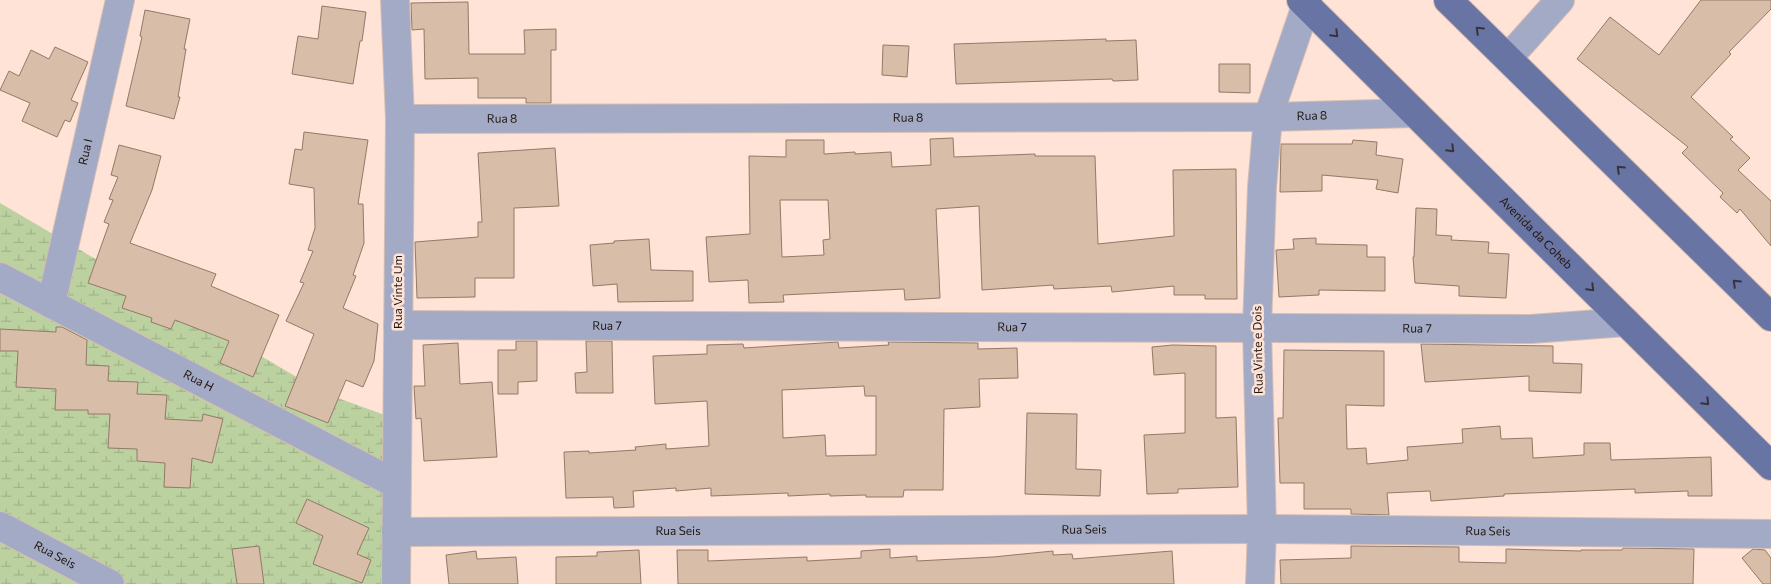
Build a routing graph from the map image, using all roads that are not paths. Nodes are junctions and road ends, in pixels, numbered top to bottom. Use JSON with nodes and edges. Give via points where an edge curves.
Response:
{"nodes":[{"id":1,"x":120,"y":0,"type":"edge"},
{"id":2,"x":395,"y":0,"type":"edge"},
{"id":3,"x":1448,"y":0,"type":"edge"},
{"id":4,"x":1560,"y":0,"type":"edge"},
{"id":5,"x":1305,"y":2,"type":"edge"},
{"id":6,"x":1508,"y":58,"type":"junction"},
{"id":7,"x":1415,"y":113,"type":"junction"},
{"id":8,"x":1268,"y":117,"type":"junction"},
{"id":9,"x":400,"y":119,"type":"junction"},
{"id":10,"x":0,"y":277,"type":"edge"},
{"id":11,"x":50,"y":304,"type":"junction"},
{"id":12,"x":1771,"y":316,"type":"edge"},
{"id":13,"x":1626,"y":322,"type":"junction"},
{"id":14,"x":398,"y":325,"type":"junction"},
{"id":15,"x":1257,"y":328,"type":"junction"},
{"id":16,"x":1771,"y":466,"type":"edge"},
{"id":17,"x":396,"y":484,"type":"junction"},
{"id":18,"x":0,"y":526,"type":"edge"},
{"id":19,"x":1262,"y":529,"type":"junction"},
{"id":20,"x":396,"y":532,"type":"junction"},
{"id":21,"x":1771,"y":534,"type":"edge"},
{"id":22,"x":110,"y":584,"type":"edge"},
{"id":23,"x":396,"y":584,"type":"edge"},
{"id":24,"x":1260,"y":584,"type":"edge"}],
"edges":[{"from":1,"to":11,"type":"street","name":"Rua I"},
{"from":2,"to":9,"type":"street","name":"Rua Vinte Um"},
{"from":6,"to":3,"type":"main road","one_way":true},
{"from":4,"to":6,"type":"street"},
{"from":5,"to":7,"type":"main road","name":"Avenida da Coheb","one_way":true},
{"from":5,"to":8,"type":"street","name":"Rua Vinte e Dois"},
{"from":12,"to":6,"type":"main road","one_way":true},
{"from":7,"to":8,"type":"street","name":"Rua 8"},
{"from":7,"to":13,"type":"main road","name":"Avenida da Coheb","one_way":true},
{"from":8,"to":9,"type":"street","name":"Rua 8"},
{"from":8,"to":15,"type":"street","name":"Rua Vinte e Dois"},
{"from":9,"to":14,"type":"street","name":"Rua Vinte Um"},
{"from":10,"to":11,"type":"street","name":"Rua H"},
{"from":11,"to":17,"type":"street","name":"Rua H"},
{"from":13,"to":15,"type":"street","name":"Rua 7","via":[[1531,329]]},
{"from":13,"to":16,"type":"main road","name":"Avenida da Coheb","one_way":true},
{"from":14,"to":15,"type":"street","name":"Rua 7"},
{"from":14,"to":17,"type":"street","name":"Rua Vinte Um"},
{"from":15,"to":19,"type":"street","name":"Rua Vinte e Dois"},
{"from":17,"to":20,"type":"street","name":"Rua Vinte Um"},
{"from":18,"to":22,"type":"street","name":"Rua Seis"},
{"from":19,"to":20,"type":"street","name":"Rua Seis"},
{"from":19,"to":21,"type":"street","name":"Rua Seis"},
{"from":19,"to":24,"type":"street","name":"Rua Vinte e Dois"},
{"from":20,"to":23,"type":"street","name":"Rua Vinte Um"}]}
